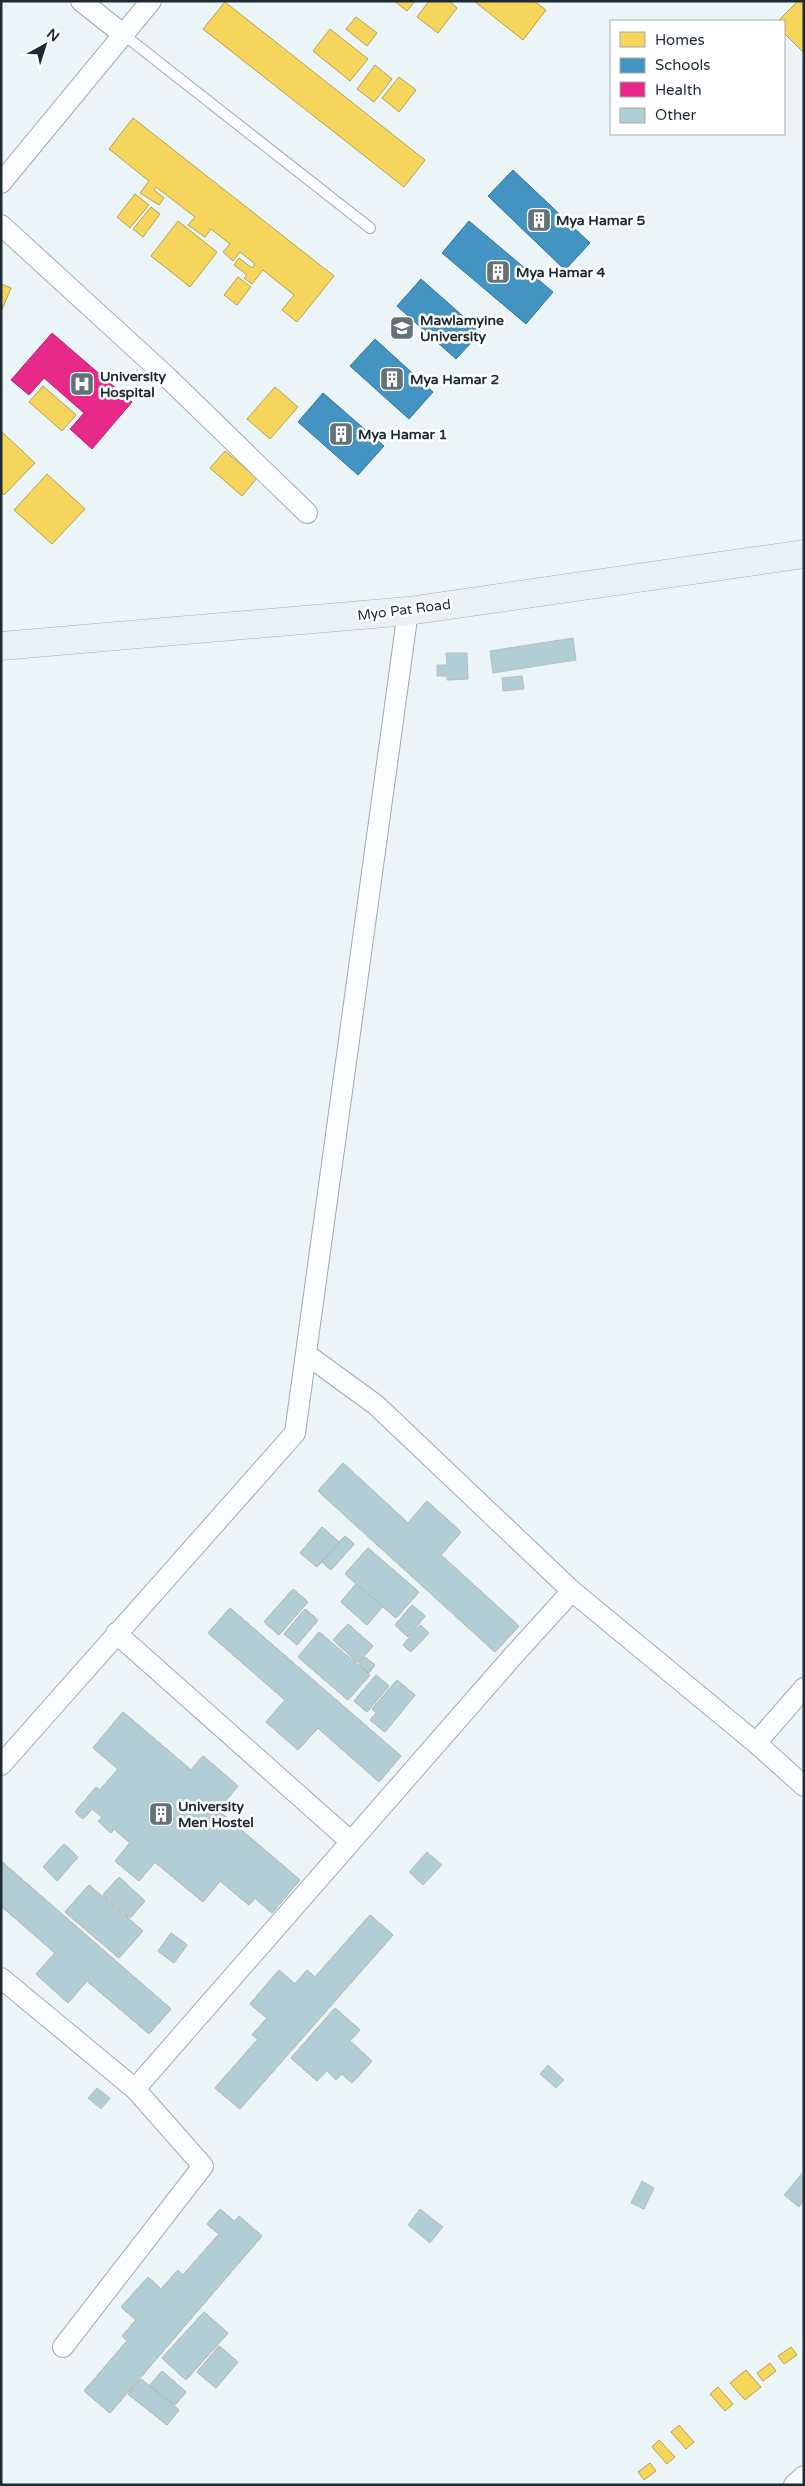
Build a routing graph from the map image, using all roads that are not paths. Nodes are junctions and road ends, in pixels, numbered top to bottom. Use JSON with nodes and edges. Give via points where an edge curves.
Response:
{"nodes":[{"id":1,"x":82,"y":1,"type":"edge"},
{"id":2,"x":151,"y":1,"type":"edge"},
{"id":3,"x":124,"y":35,"type":"junction"},
{"id":4,"x":1,"y":183,"type":"edge"},
{"id":5,"x":1,"y":225,"type":"edge"},
{"id":6,"x":370,"y":228,"type":"dead end"},
{"id":7,"x":307,"y":513,"type":"dead end"},
{"id":8,"x":804,"y":554,"type":"edge"},
{"id":9,"x":408,"y":611,"type":"junction"},
{"id":10,"x":1,"y":646,"type":"edge"},
{"id":11,"x":306,"y":1354,"type":"junction"},
{"id":12,"x":572,"y":1591,"type":"junction"},
{"id":13,"x":116,"y":1633,"type":"junction"},
{"id":14,"x":804,"y":1688,"type":"edge"},
{"id":15,"x":756,"y":1743,"type":"junction"},
{"id":16,"x":1,"y":1765,"type":"edge"},
{"id":17,"x":804,"y":1786,"type":"edge"},
{"id":18,"x":350,"y":1841,"type":"junction"},
{"id":19,"x":1,"y":1978,"type":"edge"},
{"id":20,"x":135,"y":2089,"type":"junction"},
{"id":21,"x":63,"y":2347,"type":"dead end"},
{"id":22,"x":804,"y":2476,"type":"edge"},
{"id":23,"x":794,"y":2485,"type":"edge"}],
"edges":[{"from":1,"to":3,"type":"street"},
{"from":2,"to":3,"type":"street"},
{"from":3,"to":4,"type":"street"},
{"from":3,"to":6,"type":"lane"},
{"from":5,"to":7,"type":"street","via":[[166,376]]},
{"from":8,"to":9,"type":"main road","name":"Myo Pat Road"},
{"from":9,"to":10,"type":"main road","name":"Myo Pat Road"},
{"from":9,"to":11,"type":"street"},
{"from":11,"to":12,"type":"street","via":[[376,1405]]},
{"from":11,"to":13,"type":"street","via":[[295,1433]]},
{"from":12,"to":15,"type":"street"},
{"from":12,"to":18,"type":"street"},
{"from":13,"to":16,"type":"street"},
{"from":13,"to":18,"type":"street"},
{"from":14,"to":15,"type":"street"},
{"from":15,"to":17,"type":"street"},
{"from":18,"to":20,"type":"street"},
{"from":19,"to":20,"type":"street"},
{"from":20,"to":21,"type":"street","via":[[203,2166]]},
{"from":22,"to":23,"type":"street"}]}
